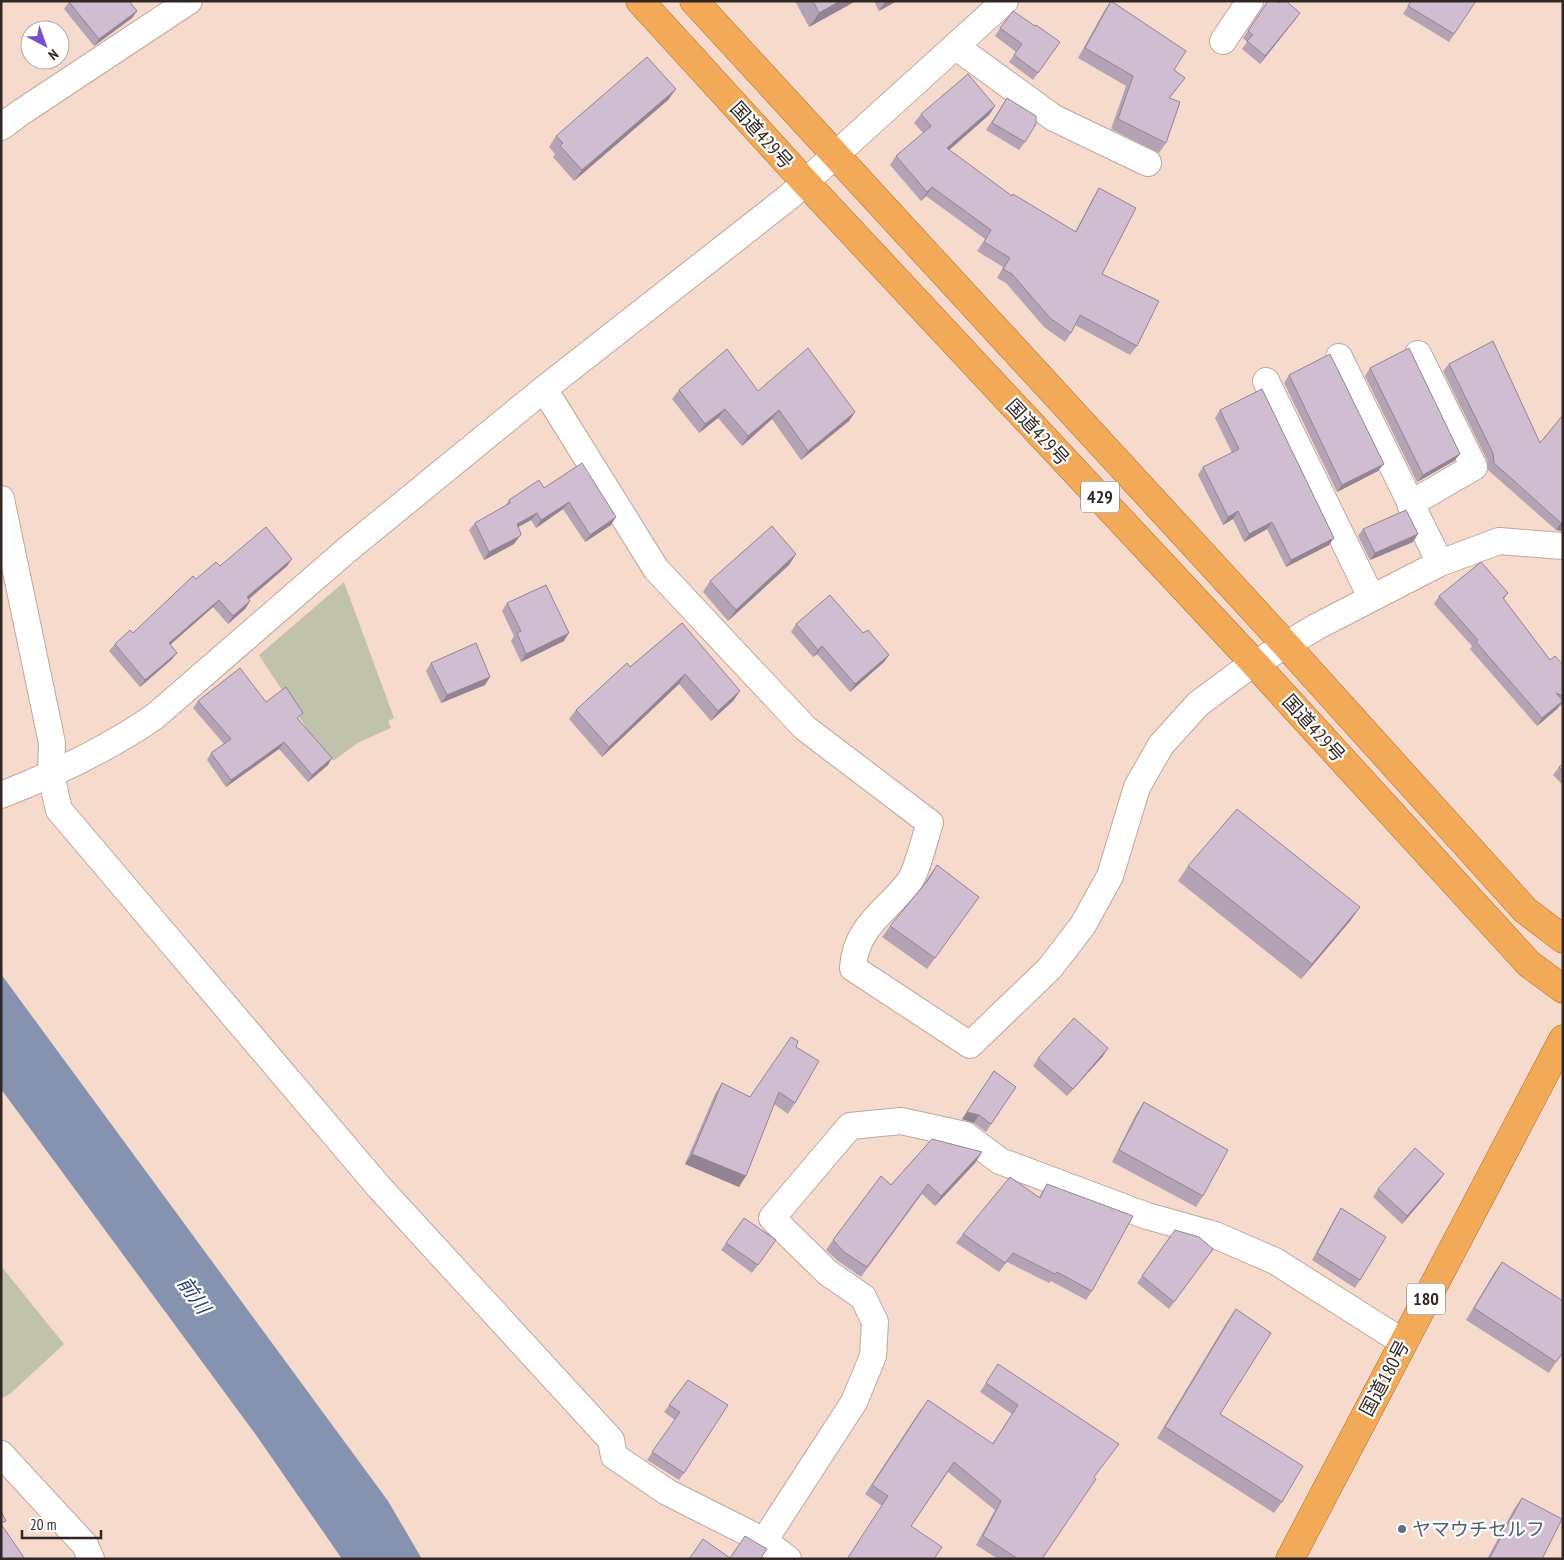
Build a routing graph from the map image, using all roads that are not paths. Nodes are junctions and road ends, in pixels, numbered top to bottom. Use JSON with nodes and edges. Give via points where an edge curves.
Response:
{"nodes":[{"id":1,"x":189,"y":1,"type":"edge"},
{"id":2,"x":640,"y":1,"type":"edge"},
{"id":3,"x":694,"y":1,"type":"edge"},
{"id":4,"x":1004,"y":1,"type":"edge"},
{"id":5,"x":1250,"y":1,"type":"edge"},
{"id":6,"x":1224,"y":41,"type":"dead end"},
{"id":7,"x":955,"y":46,"type":"junction"},
{"id":8,"x":1,"y":127,"type":"edge"},
{"id":9,"x":836,"y":154,"type":"junction"},
{"id":10,"x":1148,"y":163,"type":"dead end"},
{"id":11,"x":805,"y":182,"type":"junction"},
{"id":12,"x":1418,"y":354,"type":"dead end"},
{"id":13,"x":1339,"y":357,"type":"dead end"},
{"id":14,"x":1266,"y":381,"type":"dead end"},
{"id":15,"x":544,"y":388,"type":"junction"},
{"id":16,"x":1,"y":499,"type":"edge"},
{"id":17,"x":1410,"y":504,"type":"junction"},
{"id":18,"x":1563,"y":546,"type":"edge"},
{"id":19,"x":1440,"y":564,"type":"junction"},
{"id":20,"x":1371,"y":597,"type":"junction"},
{"id":21,"x":1286,"y":645,"type":"junction"},
{"id":22,"x":1255,"y":664,"type":"junction"},
{"id":23,"x":51,"y":775,"type":"junction"},
{"id":24,"x":8,"y":792,"type":"edge"},
{"id":25,"x":1563,"y":939,"type":"edge"},
{"id":26,"x":1563,"y":989,"type":"edge"},
{"id":27,"x":1563,"y":1039,"type":"edge"},
{"id":28,"x":1403,"y":1342,"type":"junction"},
{"id":29,"x":1,"y":1454,"type":"edge"},
{"id":30,"x":764,"y":1541,"type":"junction"},
{"id":31,"x":91,"y":1559,"type":"edge"},
{"id":32,"x":788,"y":1559,"type":"edge"},
{"id":33,"x":1290,"y":1559,"type":"edge"}],
"edges":[{"from":1,"to":8,"type":"street"},
{"from":2,"to":11,"type":"highway","name":"国道429号","number":"429"},
{"from":3,"to":9,"type":"highway","name":"国道429号","number":"429"},
{"from":4,"to":7,"type":"street"},
{"from":5,"to":6,"type":"street"},
{"from":7,"to":9,"type":"street"},
{"from":7,"to":10,"type":"street","via":[[1054,118]]},
{"from":9,"to":11,"type":"street"},
{"from":9,"to":21,"type":"highway","name":"国道429号","number":"429"},
{"from":11,"to":15,"type":"street"},
{"from":11,"to":22,"type":"highway","name":"国道429号","number":"429"},
{"from":12,"to":17,"type":"street","via":[[1474,467]]},
{"from":13,"to":17,"type":"street"},
{"from":14,"to":20,"type":"street"},
{"from":15,"to":22,"type":"street","via":[[656,569],[805,728],[930,823],[910,881],[876,915],[854,952],[853,968],[970,1045],[1050,968],[1083,925],[1110,876],[1137,787],[1161,745],[1198,704]]},
{"from":15,"to":23,"type":"street","via":[[348,549],[154,718],[122,739]]},
{"from":16,"to":23,"type":"street","via":[[52,743]]},
{"from":17,"to":19,"type":"street"},
{"from":18,"to":19,"type":"street","via":[[1499,541]]},
{"from":19,"to":20,"type":"street"},
{"from":20,"to":21,"type":"street"},
{"from":21,"to":22,"type":"street"},
{"from":21,"to":25,"type":"highway","name":"国道429号","number":"429","via":[[1525,910]]},
{"from":22,"to":26,"type":"highway","name":"国道429号","number":"429","via":[[1529,964]]},
{"from":23,"to":24,"type":"street"},
{"from":23,"to":30,"type":"street","via":[[59,810],[379,1187],[611,1440],[614,1456],[667,1492]]},
{"from":27,"to":28,"type":"highway","name":"国道180号","number":"180"},
{"from":28,"to":30,"type":"street","via":[[1275,1261],[1215,1235],[1147,1216],[1000,1161],[965,1135],[901,1121],[850,1126],[772,1218],[828,1273],[863,1297],[875,1322],[873,1356],[854,1402]]},
{"from":28,"to":33,"type":"highway","name":"国道180号","number":"180"},
{"from":29,"to":31,"type":"street","via":[[85,1545]]},
{"from":30,"to":32,"type":"street"}]}
